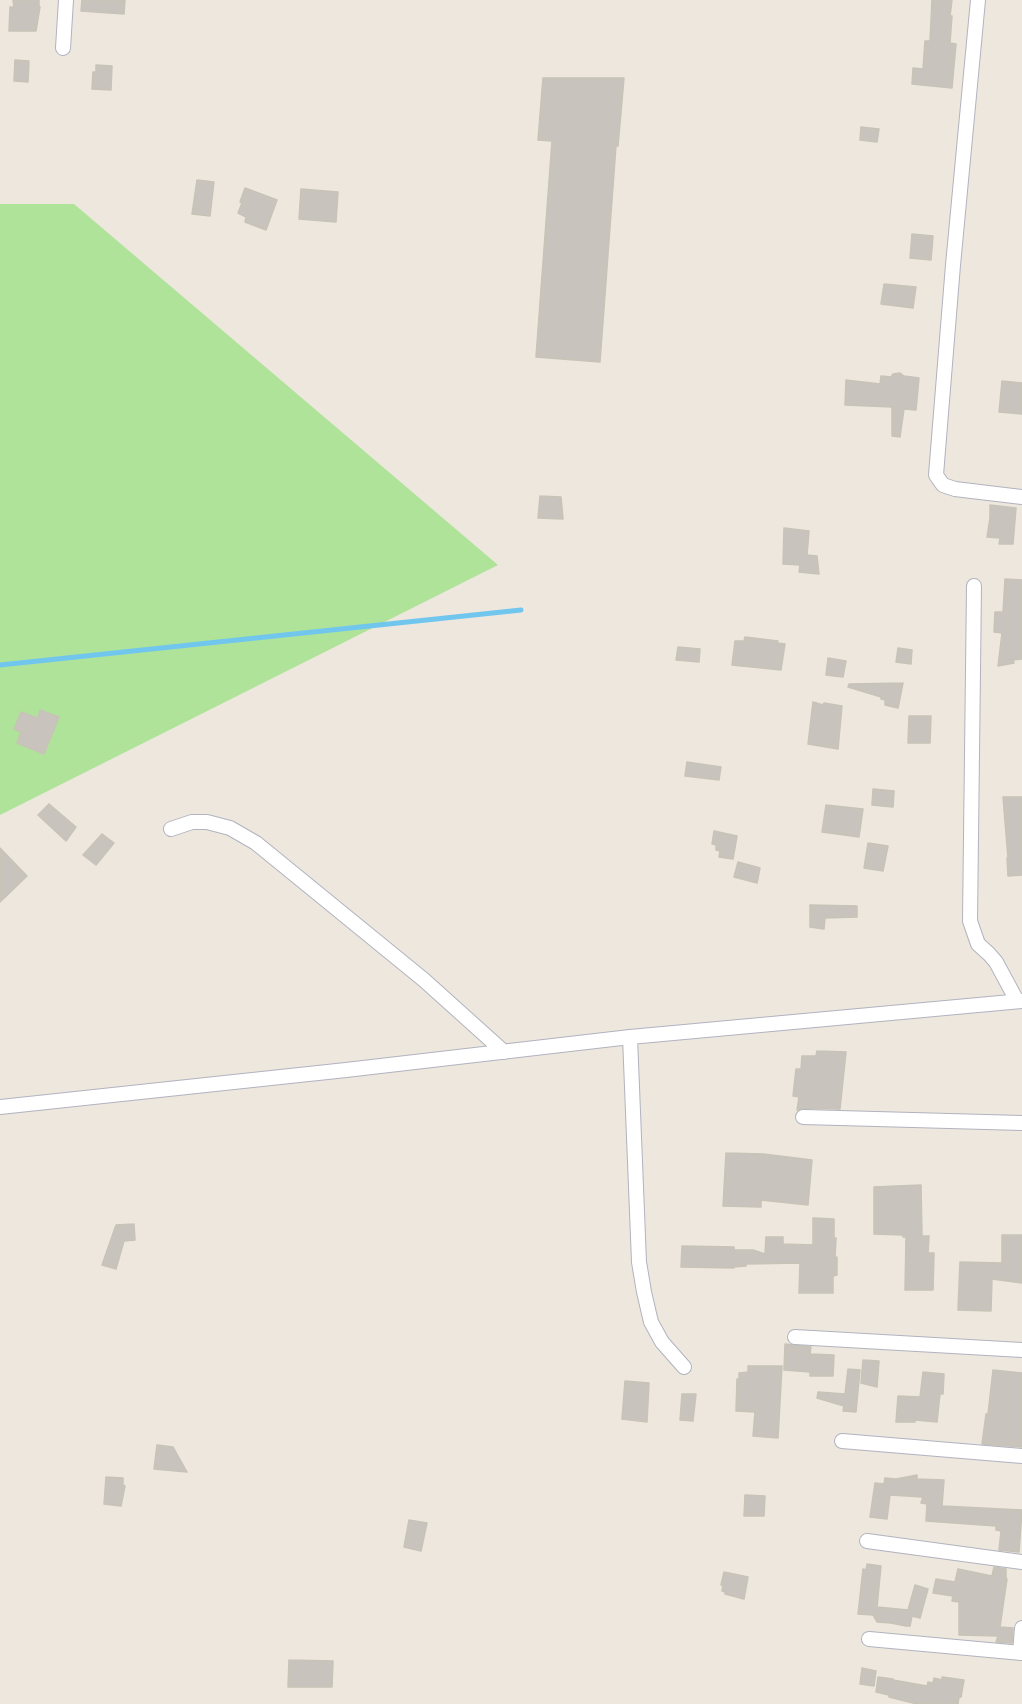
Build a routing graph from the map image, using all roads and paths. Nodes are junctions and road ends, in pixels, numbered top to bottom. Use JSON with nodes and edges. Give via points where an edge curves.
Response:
{"nodes":[{"id":1,"x":66,"y":0,"type":"edge"},
{"id":2,"x":978,"y":0,"type":"edge"},
{"id":3,"x":63,"y":48,"type":"dead end"},
{"id":4,"x":1022,"y":497,"type":"edge"},
{"id":5,"x":974,"y":586,"type":"dead end"},
{"id":6,"x":171,"y":829,"type":"dead end"},
{"id":7,"x":1020,"y":1001,"type":"edge"},
{"id":8,"x":630,"y":1037,"type":"junction"},
{"id":9,"x":504,"y":1052,"type":"junction"},
{"id":10,"x":0,"y":1107,"type":"edge"},
{"id":11,"x":803,"y":1117,"type":"dead end"},
{"id":12,"x":1022,"y":1123,"type":"edge"},
{"id":13,"x":795,"y":1337,"type":"dead end"},
{"id":14,"x":1022,"y":1350,"type":"edge"},
{"id":15,"x":684,"y":1367,"type":"dead end"},
{"id":16,"x":842,"y":1442,"type":"dead end"},
{"id":17,"x":1022,"y":1456,"type":"edge"},
{"id":18,"x":867,"y":1541,"type":"dead end"},
{"id":19,"x":1022,"y":1562,"type":"edge"},
{"id":20,"x":1022,"y":1628,"type":"edge"},
{"id":21,"x":869,"y":1639,"type":"dead end"},
{"id":22,"x":1021,"y":1653,"type":"edge"}],
"edges":[{"from":1,"to":3,"type":"street"},
{"from":2,"to":4,"type":"street","via":[[936,475],[943,485],[955,489]]},
{"from":5,"to":7,"type":"street","via":[[970,921],[978,944],[996,962]]},
{"from":6,"to":9,"type":"street","via":[[207,822],[230,828],[256,843],[424,980]]},
{"from":7,"to":8,"type":"street"},
{"from":8,"to":9,"type":"street"},
{"from":8,"to":15,"type":"street","via":[[644,1292],[651,1322]]},
{"from":9,"to":10,"type":"street"},
{"from":11,"to":12,"type":"street"},
{"from":13,"to":14,"type":"street"},
{"from":16,"to":17,"type":"street"},
{"from":18,"to":19,"type":"street"},
{"from":20,"to":22,"type":"street"},
{"from":21,"to":22,"type":"street"}]}
